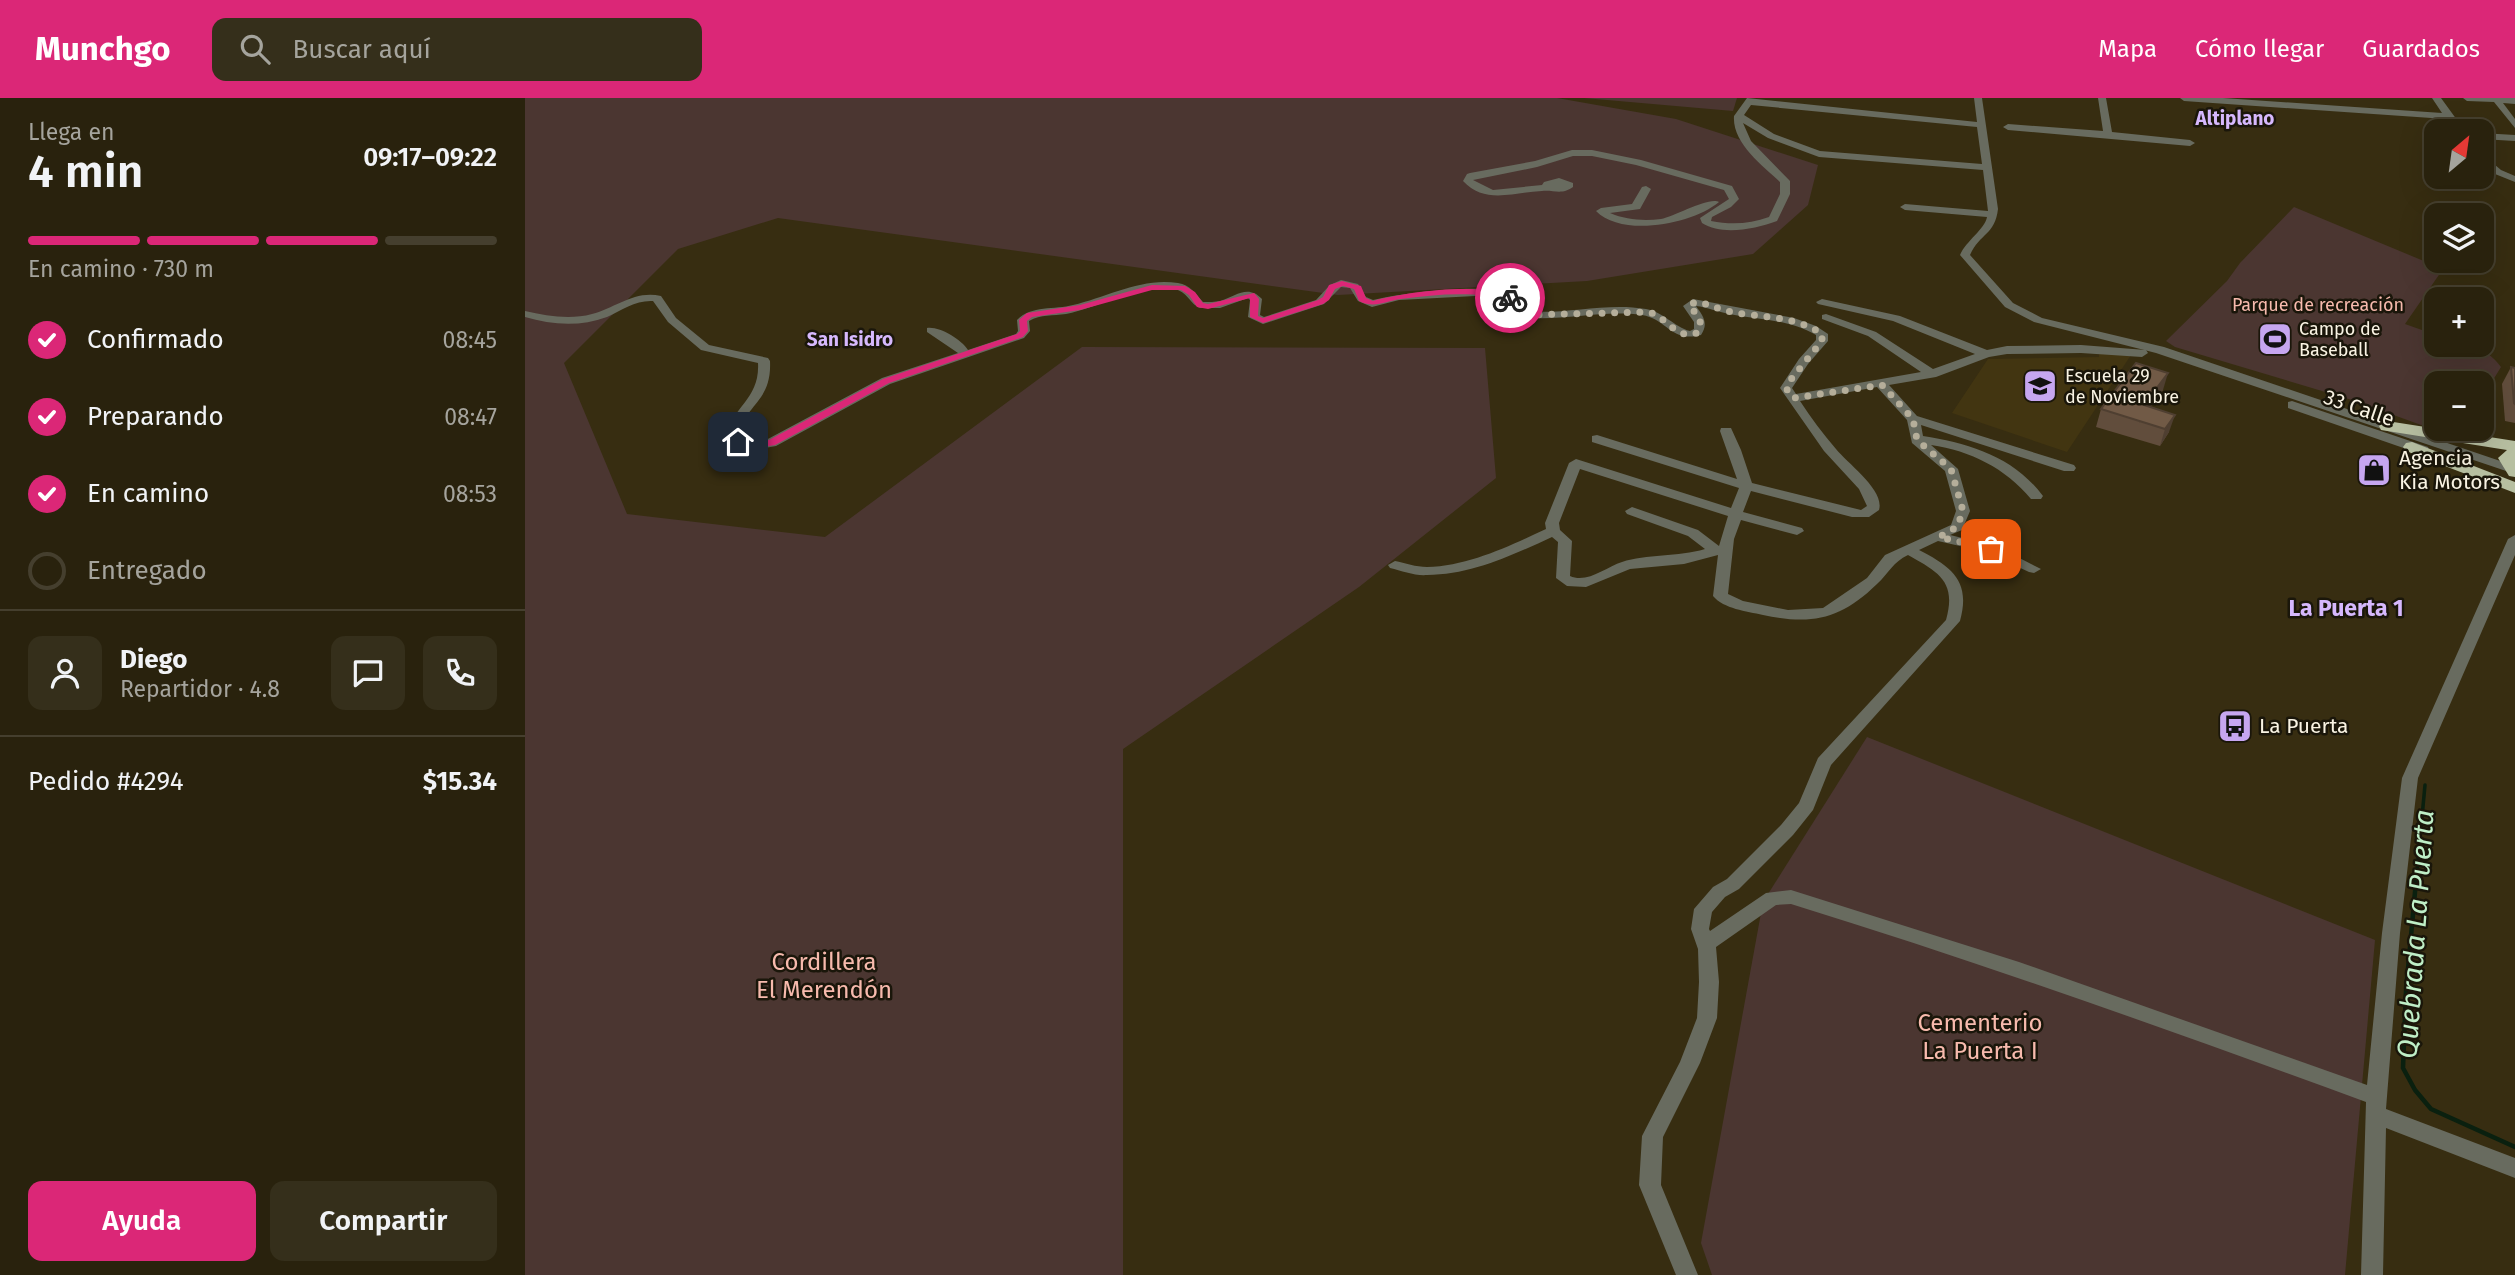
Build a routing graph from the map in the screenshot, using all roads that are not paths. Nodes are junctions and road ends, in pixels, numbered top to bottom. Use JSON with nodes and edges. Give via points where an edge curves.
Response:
{"nodes":[{"id":1,"x":1978,"y":98,"type":"edge"},
{"id":2,"x":2102,"y":98,"type":"edge"},
{"id":3,"x":2184,"y":98,"type":"edge"},
{"id":4,"x":2329,"y":98,"type":"edge"},
{"id":5,"x":2436,"y":98,"type":"edge"},
{"id":6,"x":2467,"y":98,"type":"edge"},
{"id":7,"x":2223,"y":99,"type":"edge"},
{"id":8,"x":2496,"y":99,"type":"edge"},
{"id":9,"x":1750,"y":100,"type":"edge"},
{"id":10,"x":2515,"y":101,"type":"edge"},
{"id":11,"x":2335,"y":108,"type":"junction"},
{"id":12,"x":2448,"y":117,"type":"joint"},
{"id":13,"x":1738,"y":120,"type":"junction"},
{"id":14,"x":2339,"y":120,"type":"dead end"},
{"id":15,"x":1981,"y":125,"type":"junction"},
{"id":16,"x":2515,"y":125,"type":"edge"},
{"id":17,"x":2008,"y":127,"type":"dead end"},
{"id":18,"x":2108,"y":133,"type":"junction"},
{"id":19,"x":2494,"y":137,"type":"edge"},
{"id":20,"x":2515,"y":138,"type":"edge"},
{"id":21,"x":2190,"y":143,"type":"dead end"},
{"id":22,"x":1986,"y":167,"type":"junction"},
{"id":23,"x":2494,"y":168,"type":"edge"},
{"id":24,"x":2515,"y":179,"type":"edge"},
{"id":25,"x":1548,"y":188,"type":"dead end"},
{"id":26,"x":1646,"y":189,"type":"dead end"},
{"id":27,"x":1734,"y":199,"type":"junction"},
{"id":28,"x":1905,"y":207,"type":"dead end"},
{"id":29,"x":1990,"y":214,"type":"junction"},
{"id":30,"x":1822,"y":302,"type":"dead end"},
{"id":31,"x":525,"y":314,"type":"edge"},
{"id":32,"x":1826,"y":317,"type":"dead end"},
{"id":33,"x":1849,"y":325,"type":"junction"},
{"id":34,"x":931,"y":330,"type":"dead end"},
{"id":35,"x":1823,"y":338,"type":"junction"},
{"id":36,"x":2117,"y":338,"type":"junction"},
{"id":37,"x":2111,"y":350,"type":"junction"},
{"id":38,"x":964,"y":353,"type":"junction"},
{"id":39,"x":1986,"y":354,"type":"junction"},
{"id":40,"x":2195,"y":366,"type":"junction"},
{"id":41,"x":1932,"y":374,"type":"junction"},
{"id":42,"x":1882,"y":385,"type":"junction"},
{"id":43,"x":1794,"y":398,"type":"junction"},
{"id":44,"x":2344,"y":418,"type":"junction"},
{"id":45,"x":1913,"y":419,"type":"junction"},
{"id":46,"x":2387,"y":426,"type":"junction"},
{"id":47,"x":1725,"y":431,"type":"dead end"},
{"id":48,"x":1597,"y":439,"type":"dead end"},
{"id":49,"x":1917,"y":440,"type":"junction"},
{"id":50,"x":2515,"y":446,"type":"edge"},
{"id":51,"x":2412,"y":447,"type":"junction"},
{"id":52,"x":2069,"y":468,"type":"dead end"},
{"id":53,"x":2514,"y":469,"type":"edge"},
{"id":54,"x":1746,"y":486,"type":"junction"},
{"id":55,"x":2515,"y":488,"type":"edge"},
{"id":56,"x":2036,"y":496,"type":"dead end"},
{"id":57,"x":1632,"y":511,"type":"dead end"},
{"id":58,"x":1738,"y":515,"type":"junction"},
{"id":59,"x":1553,"y":531,"type":"junction"},
{"id":60,"x":1797,"y":531,"type":"dead end"},
{"id":61,"x":1939,"y":537,"type":"junction"},
{"id":62,"x":2515,"y":539,"type":"edge"},
{"id":63,"x":1721,"y":550,"type":"junction"},
{"id":64,"x":1909,"y":550,"type":"junction"},
{"id":65,"x":1395,"y":565,"type":"dead end"},
{"id":66,"x":2034,"y":569,"type":"dead end"},
{"id":67,"x":1705,"y":945,"type":"junction"},
{"id":68,"x":2377,"y":1106,"type":"junction"},
{"id":69,"x":2515,"y":1168,"type":"edge"},
{"id":70,"x":1687,"y":1275,"type":"edge"},
{"id":71,"x":2372,"y":1275,"type":"edge"}],
"edges":[{"from":1,"to":15,"type":"street"},
{"from":2,"to":18,"type":"street"},
{"from":3,"to":7,"type":"street"},
{"from":4,"to":11,"type":"street"},
{"from":5,"to":12,"type":"street"},
{"from":6,"to":8,"type":"street"},
{"from":7,"to":11,"type":"street"},
{"from":8,"to":10,"type":"street"},
{"from":8,"to":16,"type":"street"},
{"from":9,"to":13,"type":"street"},
{"from":9,"to":15,"type":"street"},
{"from":11,"to":12,"type":"street"},
{"from":11,"to":14,"type":"street"},
{"from":13,"to":22,"type":"street","via":[[1819,154]]},
{"from":13,"to":27,"type":"street","via":[[1739,130],[1756,153],[1785,181],[1785,194],[1773,219],[1760,225],[1736,228],[1707,223],[1707,214]]},
{"from":15,"to":22,"type":"street"},
{"from":17,"to":18,"type":"street"},
{"from":18,"to":21,"type":"street"},
{"from":19,"to":20,"type":"street"},
{"from":22,"to":29,"type":"street"},
{"from":23,"to":24,"type":"street"},
{"from":25,"to":27,"type":"street","via":[[1491,193],[1479,191],[1468,181],[1480,172],[1592,153],[1728,188]]},
{"from":26,"to":27,"type":"street","via":[[1636,207],[1601,211],[1633,222],[1669,222],[1715,202]]},
{"from":28,"to":29,"type":"street"},
{"from":29,"to":36,"type":"street","via":[[1991,224],[1965,255],[2009,305],[2047,323]]},
{"from":30,"to":39,"type":"street","via":[[1896,318]]},
{"from":31,"to":38,"type":"street","via":[[549,321],[576,320],[642,297],[657,298],[672,320],[705,348],[764,361],[762,390],[732,429],[731,437],[751,446],[771,443],[886,381]]},
{"from":32,"to":33,"type":"street"},
{"from":33,"to":35,"type":"street"},
{"from":33,"to":41,"type":"street","via":[[1883,340]]},
{"from":34,"to":38,"type":"street"},
{"from":35,"to":38,"type":"street","via":[[1817,331],[1784,320],[1700,302],[1689,306],[1701,326],[1687,336],[1661,317],[1640,311],[1525,315],[1510,297],[1488,292],[1399,296],[1372,304],[1362,299],[1358,288],[1342,283],[1332,287],[1320,302],[1258,320],[1251,295],[1208,307],[1200,305],[1188,290],[1168,286],[1030,315],[1023,320],[1020,335]]},
{"from":35,"to":43,"type":"street","via":[[1788,383],[1787,391]]},
{"from":36,"to":37,"type":"street"},
{"from":36,"to":40,"type":"street"},
{"from":37,"to":39,"type":"street","via":[[2042,348]]},
{"from":37,"to":40,"type":"street"},
{"from":39,"to":41,"type":"street"},
{"from":40,"to":44,"type":"street","name":"33 Calle"},
{"from":41,"to":42,"type":"street"},
{"from":42,"to":43,"type":"street"},
{"from":42,"to":45,"type":"street"},
{"from":43,"to":54,"type":"street","via":[[1834,454],[1868,491],[1874,507],[1864,514],[1852,513]]},
{"from":44,"to":46,"type":"street","name":"33 Calle"},
{"from":44,"to":51,"type":"street","name":"33 Calle"},
{"from":45,"to":49,"type":"street"},
{"from":45,"to":52,"type":"street"},
{"from":46,"to":50,"type":"highway"},
{"from":46,"to":53,"type":"street","name":"33 Calle"},
{"from":47,"to":54,"type":"street"},
{"from":48,"to":54,"type":"street"},
{"from":49,"to":56,"type":"street","via":[[1987,458],[2014,472]]},
{"from":49,"to":61,"type":"street","via":[[1951,469],[1960,497],[1963,511],[1957,527]]},
{"from":51,"to":53,"type":"street","name":"33 Calle"},
{"from":51,"to":55,"type":"highway"},
{"from":54,"to":58,"type":"street"},
{"from":57,"to":63,"type":"street","via":[[1684,528]]},
{"from":58,"to":59,"type":"street","via":[[1576,463],[1555,513]]},
{"from":58,"to":60,"type":"street"},
{"from":58,"to":63,"type":"street"},
{"from":59,"to":63,"type":"street","via":[[1565,541],[1563,578],[1572,583],[1586,583],[1627,565],[1684,560]]},
{"from":59,"to":65,"type":"street","via":[[1460,566],[1425,571]]},
{"from":61,"to":64,"type":"street"},
{"from":61,"to":66,"type":"street","via":[[1991,549]]},
{"from":62,"to":68,"type":"street","via":[[2410,778]]},
{"from":63,"to":64,"type":"street","via":[[1720,596],[1739,605],[1788,615],[1827,613],[1872,581],[1890,558]]},
{"from":64,"to":67,"type":"street","via":[[1943,569],[1958,590],[1954,621],[1824,762],[1807,806],[1787,830],[1703,909],[1700,929]]},
{"from":67,"to":68,"type":"street","via":[[1772,898],[1791,897],[2121,1004]]},
{"from":67,"to":70,"type":"street","via":[[1707,1018],[1653,1136],[1650,1185]]},
{"from":68,"to":69,"type":"street"},
{"from":68,"to":71,"type":"street"}]}
